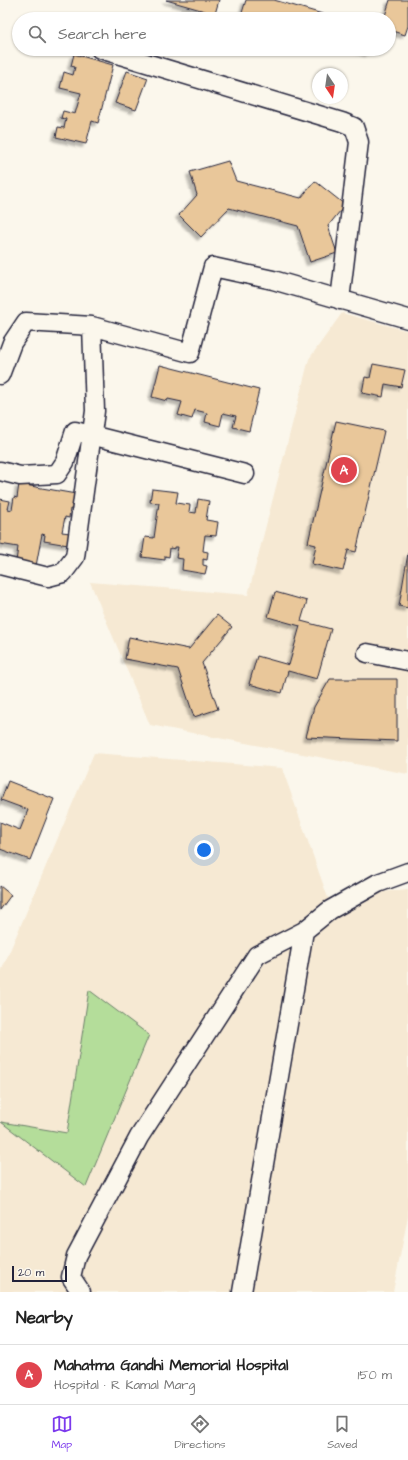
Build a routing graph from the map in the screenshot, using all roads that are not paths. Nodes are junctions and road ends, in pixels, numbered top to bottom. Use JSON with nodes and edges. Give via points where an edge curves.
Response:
{"nodes":[{"id":1,"x":123,"y":56,"type":"edge"},
{"id":2,"x":340,"y":300,"type":"junction"},
{"id":3,"x":408,"y":319,"type":"edge"},
{"id":4,"x":92,"y":326,"type":"junction"},
{"id":5,"x":0,"y":375,"type":"edge"},
{"id":6,"x":92,"y":435,"type":"junction"},
{"id":7,"x":0,"y":471,"type":"edge"},
{"id":8,"x":245,"y":474,"type":"dead end"},
{"id":9,"x":0,"y":565,"type":"edge"},
{"id":10,"x":367,"y":653,"type":"dead end"},
{"id":11,"x":408,"y":661,"type":"edge"},
{"id":12,"x":408,"y":872,"type":"edge"},
{"id":13,"x":304,"y":931,"type":"junction"},
{"id":14,"x":81,"y":1292,"type":"edge"},
{"id":15,"x":242,"y":1292,"type":"edge"}],
"edges":[{"from":1,"to":2,"type":"street","via":[[342,122],[354,128],[359,142]]},
{"from":2,"to":3,"type":"street"},
{"from":2,"to":4,"type":"street","via":[[273,280],[213,267],[190,353]]},
{"from":4,"to":5,"type":"street","via":[[26,322],[12,343]]},
{"from":4,"to":6,"type":"street","via":[[95,411]]},
{"from":6,"to":7,"type":"street","via":[[75,431],[65,462],[57,474],[20,476]]},
{"from":6,"to":8,"type":"street"},
{"from":6,"to":9,"type":"street","via":[[75,557],[63,573],[48,577]]},
{"from":10,"to":11,"type":"street"},
{"from":12,"to":13,"type":"street","via":[[378,883],[343,902]]},
{"from":13,"to":14,"type":"street","via":[[257,955],[139,1138],[76,1256],[71,1277]]},
{"from":13,"to":15,"type":"street"}]}
